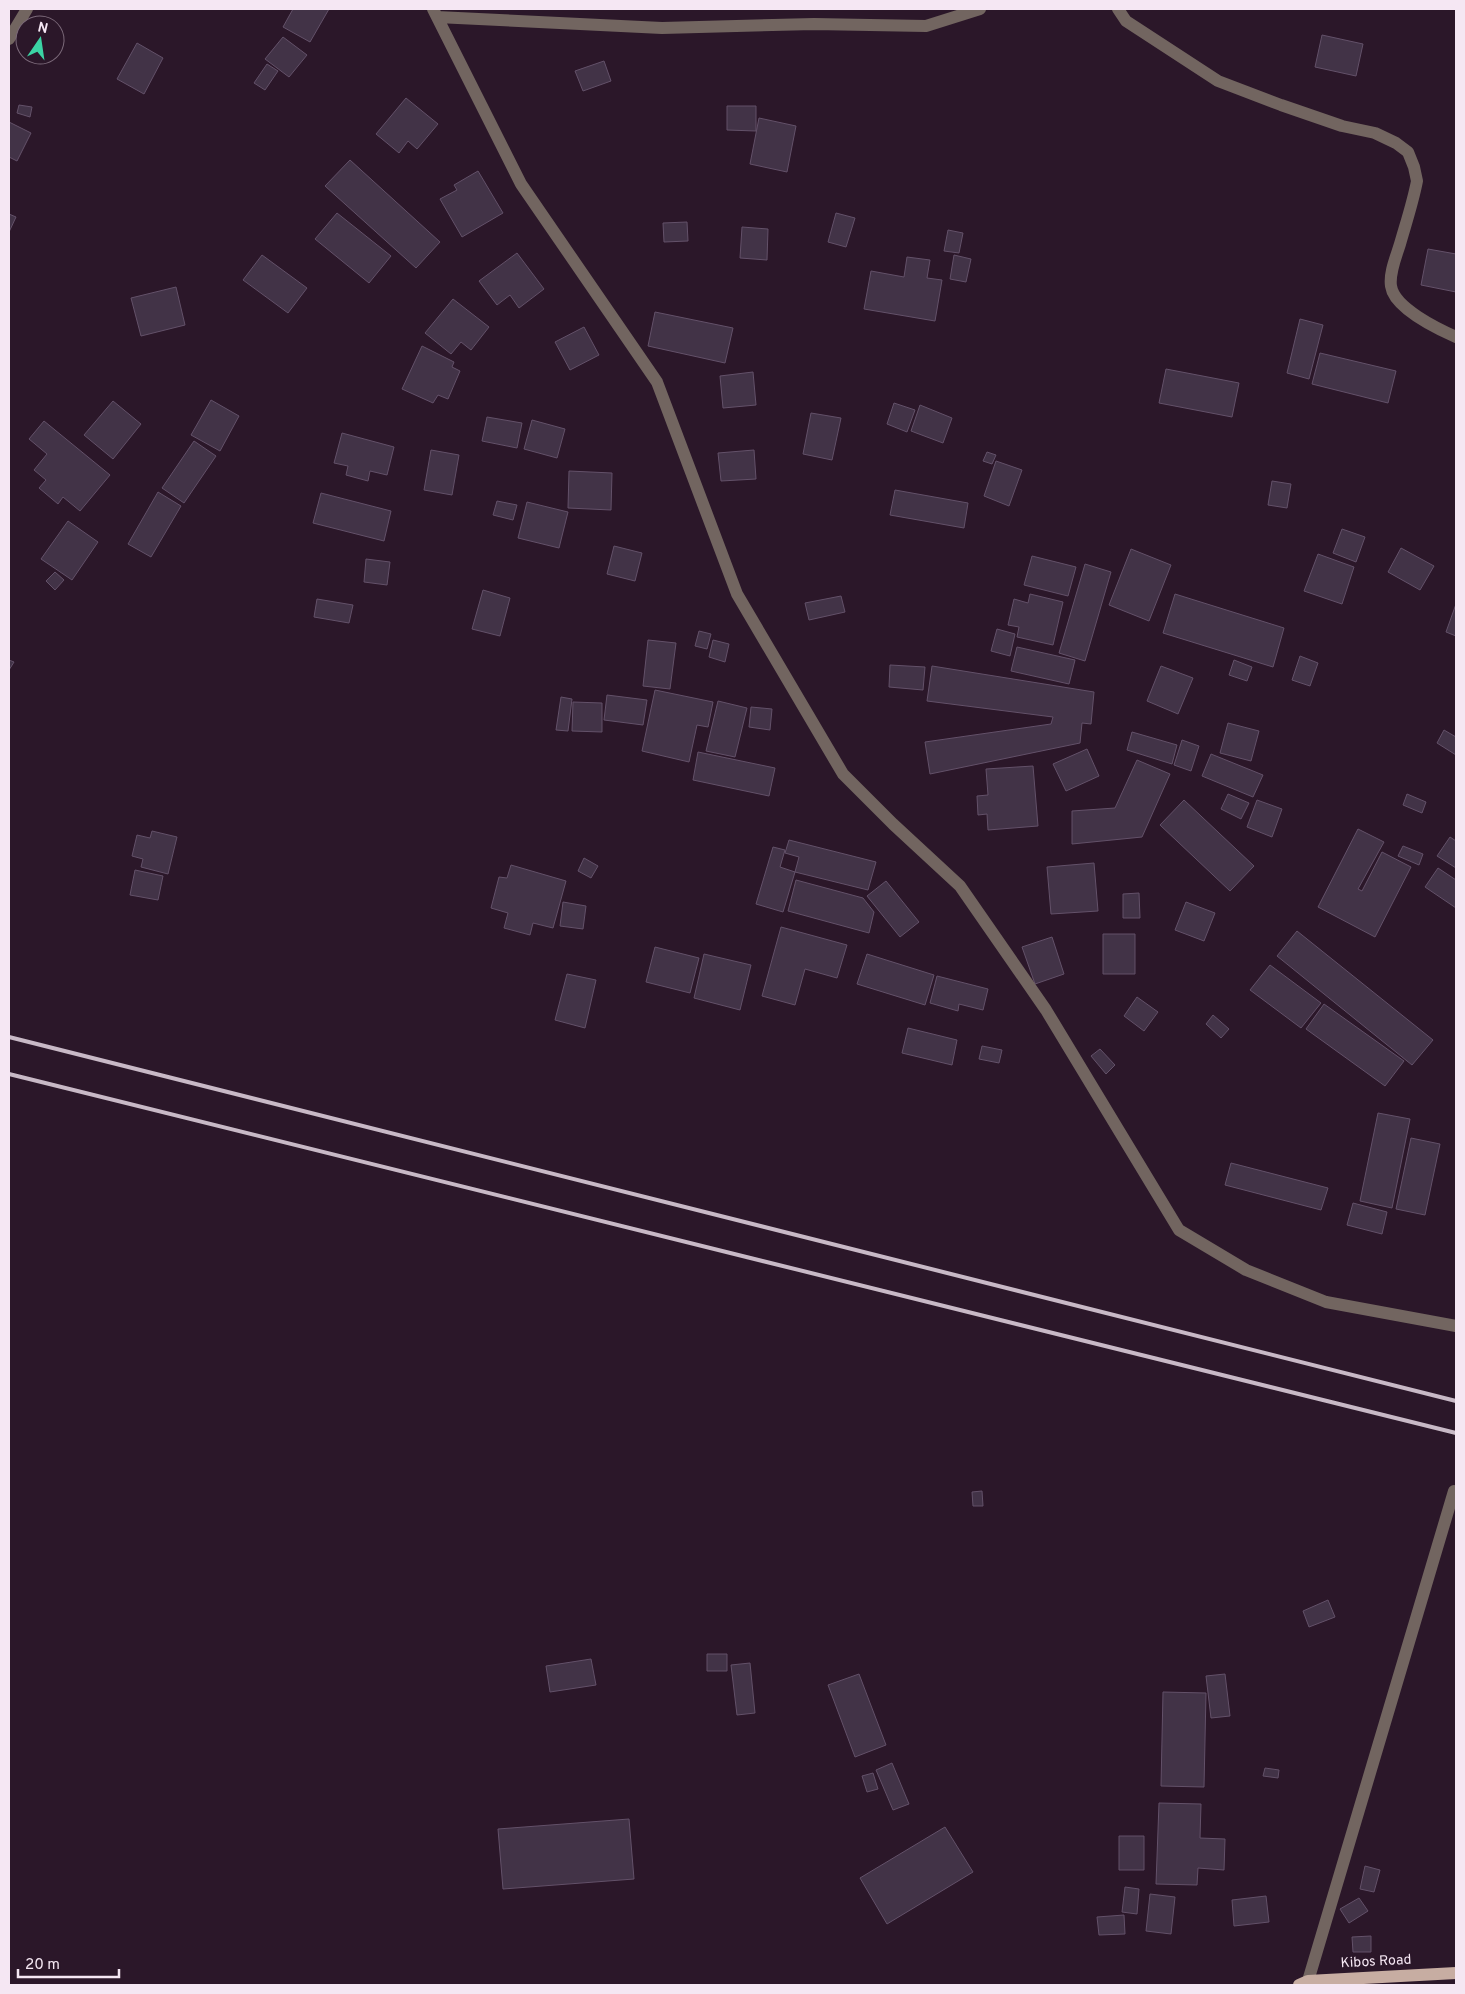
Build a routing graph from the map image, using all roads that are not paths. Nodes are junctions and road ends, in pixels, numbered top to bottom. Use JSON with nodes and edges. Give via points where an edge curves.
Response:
{"nodes":[{"id":1,"x":27,"y":9,"type":"edge"},
{"id":2,"x":980,"y":9,"type":"edge"},
{"id":3,"x":1118,"y":9,"type":"edge"},
{"id":4,"x":435,"y":13,"type":"edge"},
{"id":5,"x":9,"y":39,"type":"edge"},
{"id":6,"x":1456,"y":337,"type":"edge"},
{"id":7,"x":1456,"y":1326,"type":"edge"},
{"id":8,"x":1454,"y":1491,"type":"dead end"},
{"id":9,"x":1456,"y":1973,"type":"edge"},
{"id":10,"x":1304,"y":1983,"type":"edge"}],
"edges":[{"from":1,"to":5,"type":"street"},
{"from":2,"to":4,"type":"street","via":[[926,26],[814,24],[662,28]]},
{"from":3,"to":6,"type":"street","via":[[1126,21],[1218,81],[1325,120],[1376,133],[1408,152],[1417,181],[1392,270],[1391,286],[1396,298],[1408,309]]},
{"from":4,"to":7,"type":"street","via":[[521,184],[657,382],[737,594],[843,774],[960,886],[1046,1010],[1179,1230],[1246,1270],[1326,1302]]},
{"from":8,"to":10,"type":"street"},
{"from":9,"to":10,"type":"main road","name":"Kibos Road"}]}
